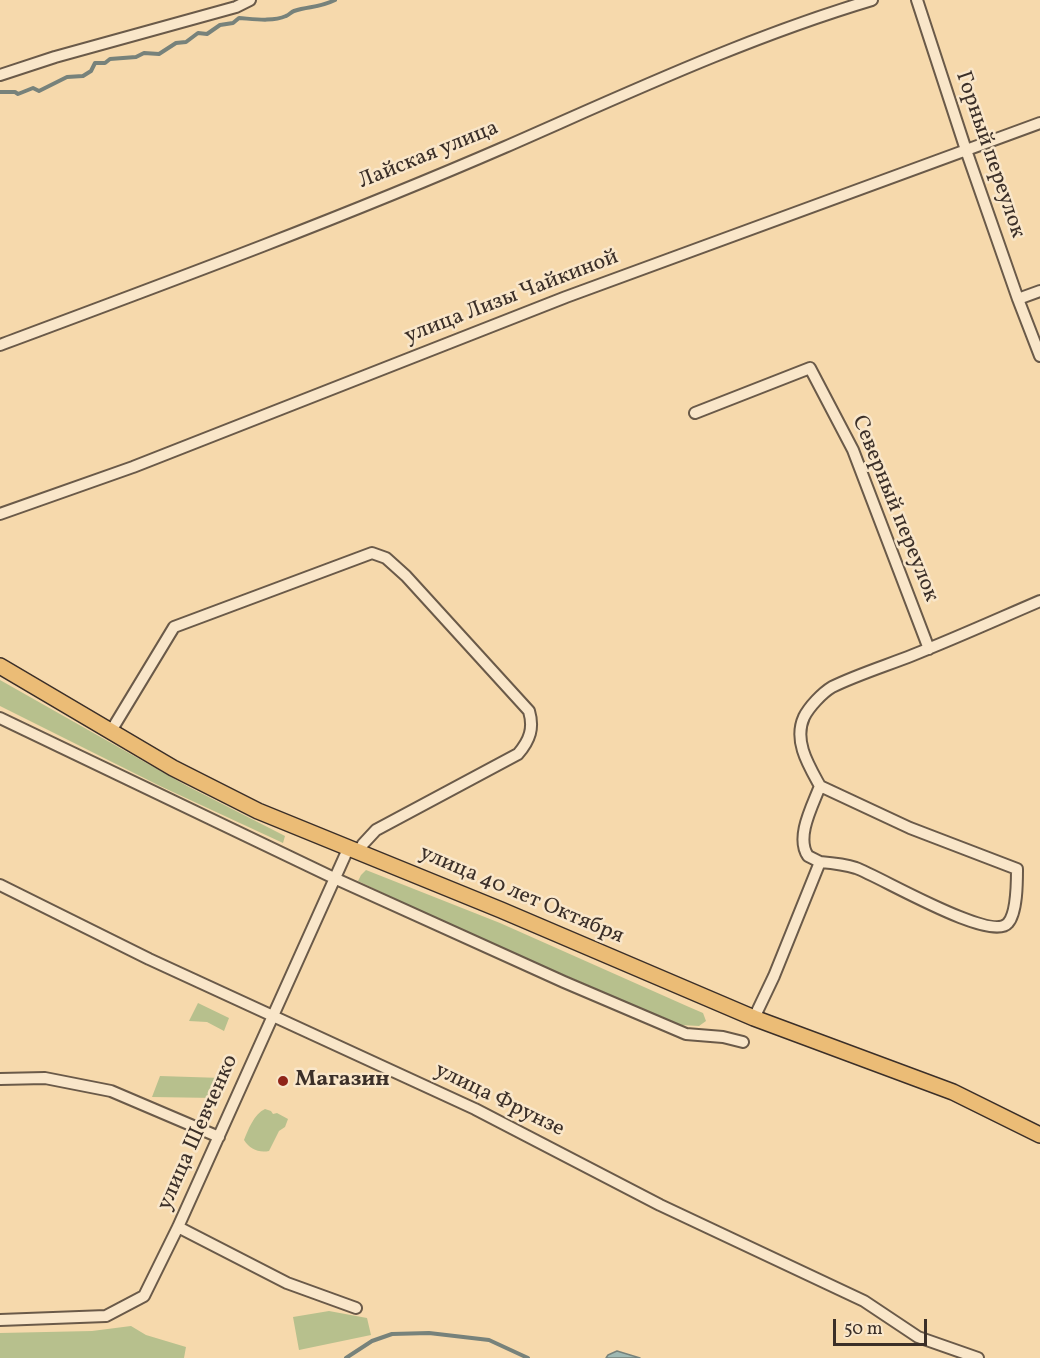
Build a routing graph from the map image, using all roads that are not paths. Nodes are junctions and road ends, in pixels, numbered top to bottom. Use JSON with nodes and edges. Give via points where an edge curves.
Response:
{"nodes":[{"id":1,"x":250,"y":0,"type":"edge"},
{"id":2,"x":872,"y":0,"type":"edge"},
{"id":3,"x":917,"y":0,"type":"edge"},
{"id":4,"x":0,"y":75,"type":"edge"},
{"id":5,"x":1040,"y":123,"type":"edge"},
{"id":6,"x":966,"y":150,"type":"junction"},
{"id":7,"x":1040,"y":291,"type":"edge"},
{"id":8,"x":1018,"y":299,"type":"junction"},
{"id":9,"x":0,"y":345,"type":"edge"},
{"id":10,"x":1040,"y":356,"type":"edge"},
{"id":11,"x":695,"y":412,"type":"dead end"},
{"id":12,"x":0,"y":514,"type":"edge"},
{"id":13,"x":1040,"y":601,"type":"edge"},
{"id":14,"x":929,"y":649,"type":"junction"},
{"id":15,"x":0,"y":666,"type":"edge"},
{"id":16,"x":0,"y":718,"type":"edge"},
{"id":17,"x":111,"y":731,"type":"junction"},
{"id":18,"x":820,"y":786,"type":"junction"},
{"id":19,"x":353,"y":851,"type":"junction"},
{"id":20,"x":820,"y":862,"type":"junction"},
{"id":21,"x":334,"y":878,"type":"junction"},
{"id":22,"x":0,"y":885,"type":"edge"},
{"id":23,"x":272,"y":1017,"type":"junction"},
{"id":24,"x":754,"y":1018,"type":"junction"},
{"id":25,"x":743,"y":1042,"type":"dead end"},
{"id":26,"x":0,"y":1078,"type":"edge"},
{"id":27,"x":1040,"y":1135,"type":"edge"},
{"id":28,"x":219,"y":1137,"type":"junction"},
{"id":29,"x":178,"y":1227,"type":"junction"},
{"id":30,"x":356,"y":1308,"type":"dead end"},
{"id":31,"x":0,"y":1320,"type":"edge"},
{"id":32,"x":978,"y":1358,"type":"edge"}],
"edges":[{"from":1,"to":4,"type":"street"},
{"from":2,"to":9,"type":"street","name":"Лайская улица","via":[[702,61],[203,270]]},
{"from":3,"to":6,"type":"street","name":"Горный переулок"},
{"from":5,"to":6,"type":"street","name":"улица Лизы Чайкиной"},
{"from":6,"to":8,"type":"street","name":"Горный переулок"},
{"from":6,"to":12,"type":"street","name":"улица Лизы Чайкиной","via":[[566,297],[144,463]]},
{"from":7,"to":8,"type":"street"},
{"from":8,"to":10,"type":"street","name":"Горный переулок"},
{"from":11,"to":14,"type":"street","name":"Северный переулок","via":[[810,368],[853,450]]},
{"from":13,"to":14,"type":"street"},
{"from":14,"to":18,"type":"street","via":[[831,688],[804,717],[801,744]]},
{"from":15,"to":17,"type":"main road","name":"улица 40 лет Октября"},
{"from":16,"to":21,"type":"street"},
{"from":17,"to":19,"type":"main road","name":"улица 40 лет Октября","via":[[258,811]]},
{"from":17,"to":19,"type":"street","name":"улица Шевченко","via":[[174,627],[372,553],[386,558],[529,711],[533,724],[529,739],[518,754],[376,830]]},
{"from":18,"to":20,"type":"street","via":[[804,836],[808,856]]},
{"from":18,"to":20,"type":"street","via":[[910,828],[1017,869],[1012,916],[1003,927],[962,920],[856,868]]},
{"from":19,"to":21,"type":"street","name":"улица Шевченко"},
{"from":19,"to":24,"type":"main road","name":"улица 40 лет Октября"},
{"from":20,"to":24,"type":"street"},
{"from":21,"to":23,"type":"street","name":"улица Шевченко"},
{"from":21,"to":25,"type":"street","via":[[686,1034]]},
{"from":22,"to":23,"type":"street","name":"улица Фрунзе"},
{"from":23,"to":28,"type":"street","name":"улица Шевченко"},
{"from":23,"to":32,"type":"street","name":"улица Фрунзе","via":[[475,1108],[660,1204],[864,1301],[918,1337]]},
{"from":24,"to":27,"type":"main road","name":"улица 40 лет Октября","via":[[953,1092]]},
{"from":26,"to":28,"type":"street","via":[[45,1078],[111,1091]]},
{"from":28,"to":29,"type":"street","name":"улица Шевченко"},
{"from":29,"to":30,"type":"street","via":[[287,1283]]},
{"from":29,"to":31,"type":"street","name":"улица Шевченко","via":[[144,1296],[106,1316]]}]}
